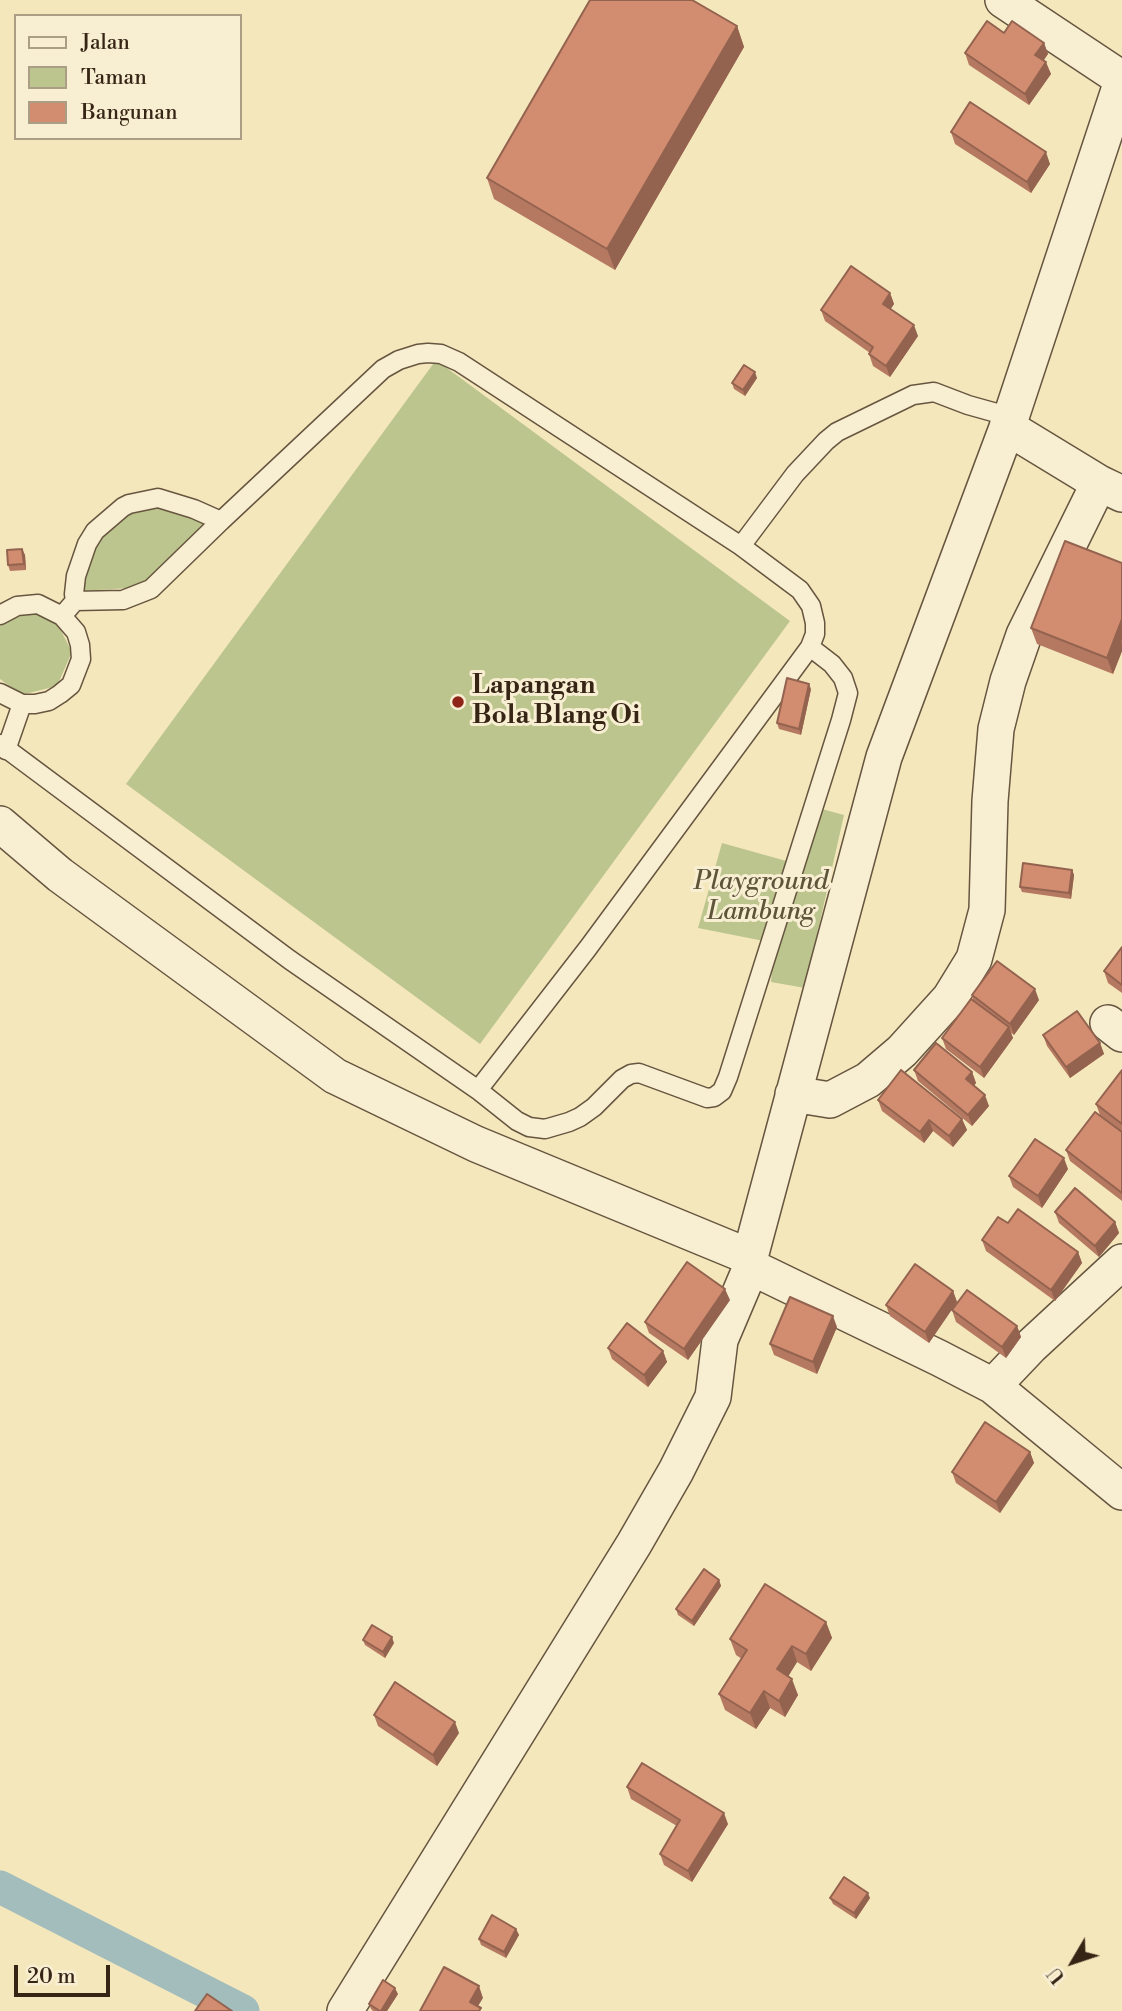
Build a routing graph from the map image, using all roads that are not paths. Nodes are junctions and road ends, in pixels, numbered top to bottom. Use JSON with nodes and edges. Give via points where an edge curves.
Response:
{"nodes":[{"id":1,"x":1003,"y":0,"type":"edge"},
{"id":2,"x":1122,"y":80,"type":"edge"},
{"id":3,"x":1116,"y":122,"type":"edge"},
{"id":4,"x":1009,"y":422,"type":"junction"},
{"id":5,"x":1110,"y":489,"type":"edge"},
{"id":6,"x":221,"y":521,"type":"junction"},
{"id":7,"x":741,"y":546,"type":"junction"},
{"id":8,"x":75,"y":601,"type":"junction"},
{"id":9,"x":0,"y":614,"type":"edge"},
{"id":10,"x":62,"y":617,"type":"junction"},
{"id":11,"x":810,"y":647,"type":"junction"},
{"id":12,"x":0,"y":693,"type":"edge"},
{"id":13,"x":22,"y":704,"type":"junction"},
{"id":14,"x":3,"y":747,"type":"edge"},
{"id":15,"x":0,"y":824,"type":"edge"},
{"id":16,"x":478,"y":1090,"type":"junction"},
{"id":17,"x":793,"y":1094,"type":"junction"},
{"id":18,"x":751,"y":1262,"type":"junction"},
{"id":19,"x":1122,"y":1262,"type":"edge"},
{"id":20,"x":993,"y":1386,"type":"junction"},
{"id":21,"x":1122,"y":1492,"type":"edge"},
{"id":22,"x":345,"y":2011,"type":"edge"}],
"edges":[{"from":1,"to":2,"type":"street"},
{"from":2,"to":3,"type":"street"},
{"from":3,"to":4,"type":"street"},
{"from":4,"to":5,"type":"street"},
{"from":4,"to":7,"type":"lane","via":[[934,392],[913,395],[826,441],[794,474]]},
{"from":4,"to":17,"type":"street","via":[[884,757]]},
{"from":5,"to":17,"type":"street","via":[[1024,635],[1008,681],[996,729],[987,910],[974,959],[950,998],[902,1051],[868,1080],[831,1100]]},
{"from":6,"to":7,"type":"lane","via":[[383,369],[428,353],[459,362]]},
{"from":6,"to":8,"type":"lane","via":[[151,589],[123,600]]},
{"from":6,"to":8,"type":"lane","via":[[158,498],[123,507],[95,531],[88,544],[76,576]]},
{"from":7,"to":11,"type":"lane","via":[[806,598],[815,623]]},
{"from":8,"to":10,"type":"lane"},
{"from":9,"to":10,"type":"lane","via":[[38,604]]},
{"from":10,"to":13,"type":"lane","via":[[76,632],[80,645],[77,672],[71,685],[49,701]]},
{"from":11,"to":16,"type":"lane"},
{"from":11,"to":16,"type":"lane","via":[[832,664],[848,692],[722,1091],[707,1098],[631,1074],[580,1117],[545,1129],[517,1121]]},
{"from":12,"to":13,"type":"lane"},
{"from":13,"to":14,"type":"lane"},
{"from":14,"to":16,"type":"lane","via":[[290,960]]},
{"from":15,"to":18,"type":"street","via":[[60,875],[335,1076],[476,1144]]},
{"from":17,"to":18,"type":"street"},
{"from":18,"to":20,"type":"street"},
{"from":18,"to":22,"type":"street","via":[[720,1340],[713,1397],[676,1471]]},
{"from":19,"to":20,"type":"street"},
{"from":20,"to":21,"type":"street"}]}
